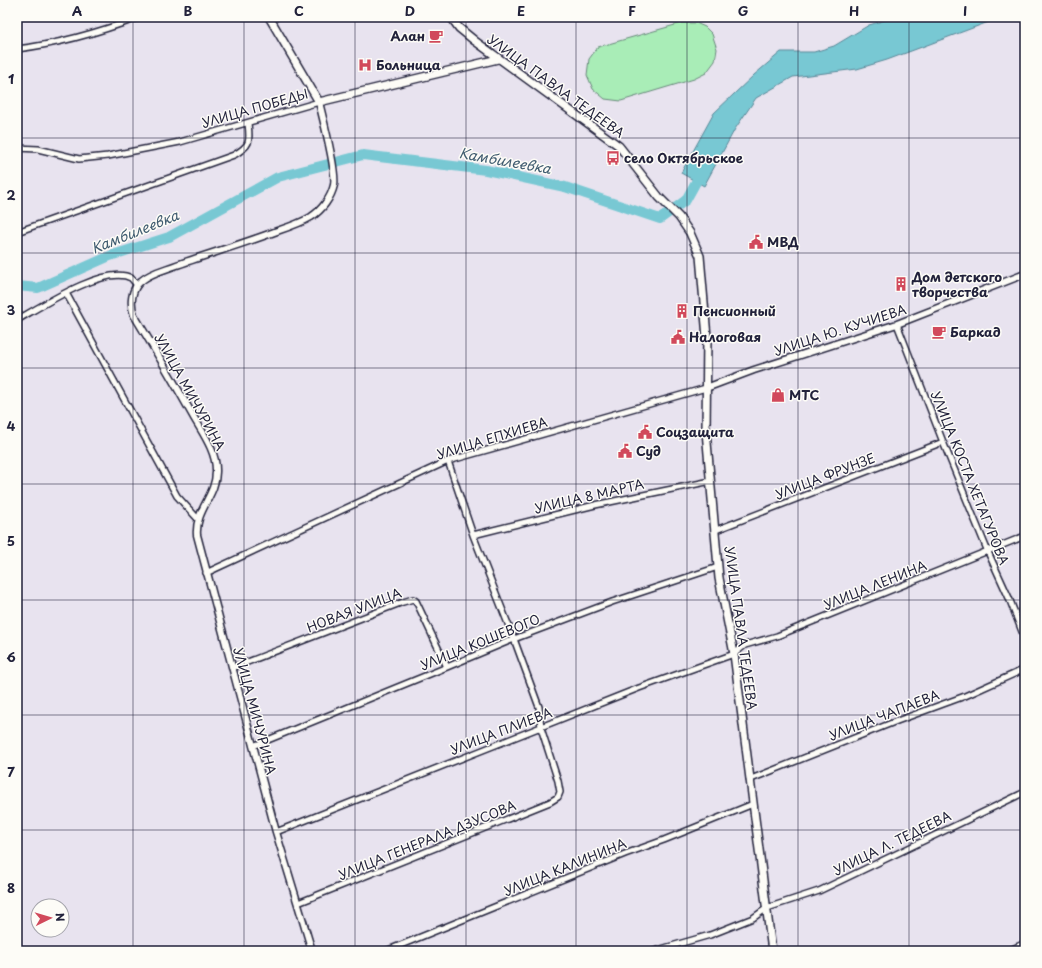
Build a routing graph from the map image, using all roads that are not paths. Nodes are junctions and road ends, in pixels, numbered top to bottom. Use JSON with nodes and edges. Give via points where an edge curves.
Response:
{"nodes":[{"id":1,"x":140,"y":17,"type":"edge"},
{"id":2,"x":269,"y":17,"type":"edge"},
{"id":3,"x":451,"y":17,"type":"edge"},
{"id":4,"x":17,"y":50,"type":"edge"},
{"id":5,"x":498,"y":58,"type":"junction"},
{"id":6,"x":319,"y":102,"type":"junction"},
{"id":7,"x":248,"y":123,"type":"junction"},
{"id":8,"x":17,"y":148,"type":"edge"},
{"id":9,"x":17,"y":232,"type":"edge"},
{"id":10,"x":1025,"y":274,"type":"edge"},
{"id":11,"x":137,"y":285,"type":"junction"},
{"id":12,"x":66,"y":293,"type":"junction"},
{"id":13,"x":17,"y":320,"type":"edge"},
{"id":14,"x":897,"y":324,"type":"junction"},
{"id":15,"x":706,"y":388,"type":"junction"},
{"id":16,"x":943,"y":442,"type":"junction"},
{"id":17,"x":448,"y":461,"type":"junction"},
{"id":18,"x":711,"y":481,"type":"junction"},
{"id":19,"x":198,"y":519,"type":"junction"},
{"id":20,"x":716,"y":530,"type":"junction"},
{"id":21,"x":473,"y":535,"type":"junction"},
{"id":22,"x":1025,"y":536,"type":"edge"},
{"id":23,"x":988,"y":552,"type":"junction"},
{"id":24,"x":718,"y":567,"type":"junction"},
{"id":25,"x":206,"y":573,"type":"junction"},
{"id":26,"x":514,"y":638,"type":"junction"},
{"id":27,"x":1025,"y":639,"type":"edge"},
{"id":28,"x":734,"y":654,"type":"junction"},
{"id":29,"x":447,"y":667,"type":"junction"},
{"id":30,"x":232,"y":668,"type":"junction"},
{"id":31,"x":1025,"y":669,"type":"edge"},
{"id":32,"x":541,"y":728,"type":"junction"},
{"id":33,"x":253,"y":746,"type":"junction"},
{"id":34,"x":751,"y":779,"type":"junction"},
{"id":35,"x":1025,"y":792,"type":"edge"},
{"id":36,"x":753,"y":804,"type":"junction"},
{"id":37,"x":276,"y":832,"type":"junction"},
{"id":38,"x":298,"y":903,"type":"junction"},
{"id":39,"x":767,"y":908,"type":"junction"},
{"id":40,"x":1025,"y":942,"type":"edge"},
{"id":41,"x":312,"y":951,"type":"edge"},
{"id":42,"x":386,"y":951,"type":"edge"},
{"id":43,"x":654,"y":951,"type":"edge"},
{"id":44,"x":772,"y":951,"type":"edge"},
{"id":45,"x":1008,"y":951,"type":"edge"}],
"edges":[{"from":1,"to":4,"type":"street","via":[[72,39]]},
{"from":2,"to":6,"type":"main road"},
{"from":3,"to":5,"type":"main road","name":"УЛИЦА ПАВЛА ТЕДЕЕВА","via":[[459,28]]},
{"from":5,"to":6,"type":"main road","name":"УЛИЦА ПОБЕДЫ"},
{"from":5,"to":15,"type":"main road","name":"УЛИЦА ПАВЛА ТЕДЕЕВА","via":[[619,146],[690,233],[700,256],[707,337]]},
{"from":6,"to":7,"type":"street","name":"УЛИЦА ПОБЕДЫ"},
{"from":6,"to":11,"type":"street","via":[[334,172],[333,187],[327,202],[301,222],[150,275]]},
{"from":7,"to":8,"type":"street","name":"УЛИЦА ПОБЕДЫ","via":[[180,142],[95,158],[79,159],[38,149]]},
{"from":7,"to":9,"type":"street","via":[[248,143],[234,155]]},
{"from":10,"to":14,"type":"street","name":"УЛИЦА Ю. КУЧИЕВА"},
{"from":11,"to":12,"type":"street","via":[[130,278],[119,276],[87,282]]},
{"from":11,"to":19,"type":"street","name":"УЛИЦА МИЧУРИНА","via":[[132,296],[134,315],[215,458],[215,484]]},
{"from":12,"to":13,"type":"street"},
{"from":12,"to":19,"type":"street","via":[[178,496]]},
{"from":14,"to":15,"type":"street","name":"УЛИЦА Ю. КУЧИЕВА"},
{"from":14,"to":16,"type":"street","name":"УЛИЦА КОСТА ХЕТАГУРОВА"},
{"from":15,"to":17,"type":"street","name":"УЛИЦА ЕПХИЕВА"},
{"from":15,"to":18,"type":"main road","name":"УЛИЦА ПАВЛА ТЕДЕЕВА","via":[[706,431]]},
{"from":16,"to":20,"type":"street","name":"УЛИЦА ФРУНЗЕ"},
{"from":16,"to":23,"type":"street","name":"УЛИЦА КОСТА ХЕТАГУРОВА"},
{"from":17,"to":21,"type":"street"},
{"from":17,"to":25,"type":"street","name":"УЛИЦА ЕПХИЕВА"},
{"from":18,"to":20,"type":"main road","name":"УЛИЦА ПАВЛА ТЕДЕЕВА"},
{"from":18,"to":21,"type":"street","name":"УЛИЦА 8 МАРТА","via":[[595,505]]},
{"from":19,"to":25,"type":"street","name":"УЛИЦА МИЧУРИНА","via":[[197,535]]},
{"from":20,"to":24,"type":"main road","name":"УЛИЦА ПАВЛА ТЕДЕЕВА"},
{"from":21,"to":26,"type":"street"},
{"from":22,"to":23,"type":"street","name":"УЛИЦА ЛЕНИНА"},
{"from":23,"to":27,"type":"street","name":"УЛИЦА КОСТА ХЕТАГУРОВА"},
{"from":23,"to":28,"type":"street","name":"УЛИЦА ЛЕНИНА","via":[[777,636],[744,645]]},
{"from":24,"to":26,"type":"street","name":"УЛИЦА КОШЕВОГО"},
{"from":24,"to":28,"type":"main road","name":"УЛИЦА ПАВЛА ТЕДЕЕВА"},
{"from":25,"to":30,"type":"street","name":"УЛИЦА МИЧУРИНА"},
{"from":26,"to":29,"type":"street","name":"УЛИЦА КОШЕВОГО"},
{"from":26,"to":32,"type":"street","via":[[539,707]]},
{"from":28,"to":32,"type":"street","name":"УЛИЦА ПЛИЕВА","via":[[639,688]]},
{"from":28,"to":34,"type":"main road","name":"УЛИЦА ПАВЛА ТЕДЕЕВА"},
{"from":29,"to":30,"type":"street","name":"НОВАЯ УЛИЦА","via":[[413,599]]},
{"from":29,"to":33,"type":"street","name":"УЛИЦА КОШЕВОГО"},
{"from":30,"to":33,"type":"street","name":"УЛИЦА МИЧУРИНА"},
{"from":31,"to":34,"type":"street","name":"УЛИЦА ЧАПАЕВА","via":[[965,696]]},
{"from":32,"to":37,"type":"street","name":"УЛИЦА ПЛИЕВА"},
{"from":32,"to":38,"type":"street","name":"УЛИЦА ГЕНЕРАЛА ДЗУСОВА","via":[[558,781],[558,797]]},
{"from":33,"to":37,"type":"street","name":"УЛИЦА МИЧУРИНА"},
{"from":34,"to":36,"type":"main road","name":"УЛИЦА ПАВЛА ТЕДЕЕВА"},
{"from":35,"to":39,"type":"street","name":"УЛИЦА Л. ТЕДЕЕВА","via":[[819,891]]},
{"from":36,"to":39,"type":"main road","name":"УЛИЦА ПАВЛА ТЕДЕЕВА"},
{"from":36,"to":42,"type":"street","name":"УЛИЦА КАЛИНИНА"},
{"from":37,"to":38,"type":"street","name":"УЛИЦА МИЧУРИНА"},
{"from":38,"to":41,"type":"street","name":"УЛИЦА МИЧУРИНА"},
{"from":39,"to":43,"type":"street","name":"УЛИЦА Л. ТЕДЕЕВА","via":[[753,918],[710,935]]},
{"from":39,"to":44,"type":"main road","name":"УЛИЦА ПАВЛА ТЕДЕЕВА"},
{"from":40,"to":45,"type":"street"}]}
